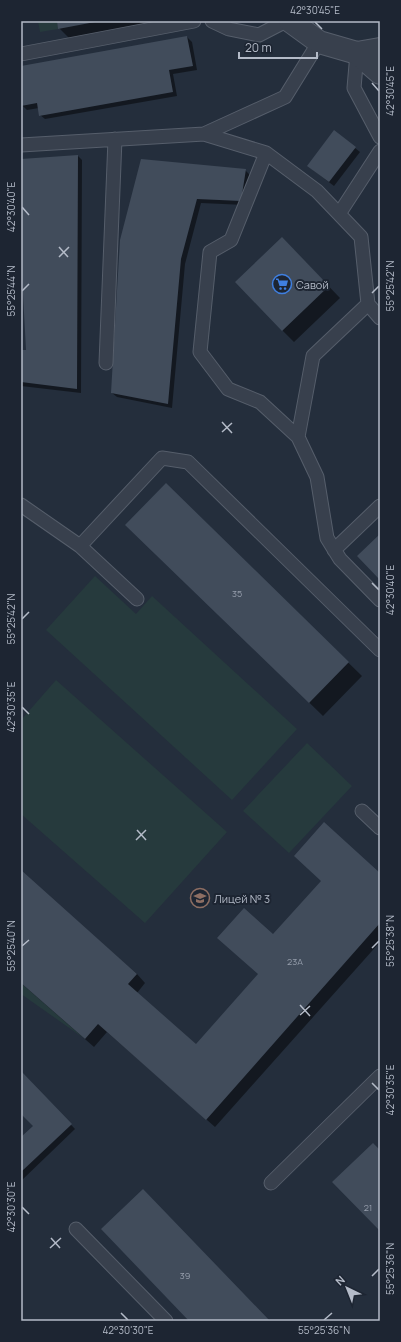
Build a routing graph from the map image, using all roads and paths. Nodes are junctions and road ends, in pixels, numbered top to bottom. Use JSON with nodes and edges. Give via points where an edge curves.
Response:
{"nodes":[{"id":1,"x":194,"y":21,"type":"edge"},
{"id":2,"x":212,"y":21,"type":"edge"},
{"id":3,"x":286,"y":21,"type":"edge"},
{"id":4,"x":290,"y":21,"type":"edge"},
{"id":5,"x":319,"y":42,"type":"junction"},
{"id":6,"x":380,"y":49,"type":"edge"},
{"id":7,"x":357,"y":53,"type":"junction"},
{"id":8,"x":21,"y":54,"type":"edge"},
{"id":9,"x":380,"y":73,"type":"edge"},
{"id":10,"x":204,"y":134,"type":"junction"},
{"id":11,"x":380,"y":137,"type":"edge"},
{"id":12,"x":114,"y":139,"type":"junction"},
{"id":13,"x":21,"y":145,"type":"edge"},
{"id":14,"x":380,"y":150,"type":"edge"},
{"id":15,"x":266,"y":153,"type":"junction"},
{"id":16,"x":339,"y":214,"type":"junction"},
{"id":17,"x":368,"y":304,"type":"junction"},
{"id":18,"x":380,"y":318,"type":"edge"},
{"id":19,"x":106,"y":363,"type":"dead end"},
{"id":20,"x":298,"y":437,"type":"junction"},
{"id":21,"x":21,"y":505,"type":"edge"},
{"id":22,"x":380,"y":506,"type":"edge"},
{"id":23,"x":80,"y":546,"type":"junction"},
{"id":24,"x":334,"y":550,"type":"junction"},
{"id":25,"x":136,"y":599,"type":"dead end"},
{"id":26,"x":380,"y":600,"type":"edge"},
{"id":27,"x":380,"y":650,"type":"edge"},
{"id":28,"x":362,"y":811,"type":"dead end"},
{"id":29,"x":380,"y":828,"type":"edge"},
{"id":30,"x":380,"y":1076,"type":"edge"},
{"id":31,"x":271,"y":1183,"type":"dead end"},
{"id":32,"x":76,"y":1229,"type":"dead end"},
{"id":33,"x":166,"y":1321,"type":"edge"}],
"edges":[{"from":1,"to":8,"type":"lane"},
{"from":2,"to":3,"type":"lane","via":[[229,29],[259,35]]},
{"from":4,"to":5,"type":"street"},
{"from":5,"to":7,"type":"street"},
{"from":5,"to":10,"type":"lane","via":[[285,97]]},
{"from":6,"to":7,"type":"street"},
{"from":7,"to":9,"type":"street"},
{"from":7,"to":11,"type":"lane","via":[[354,88]]},
{"from":10,"to":12,"type":"lane"},
{"from":10,"to":15,"type":"lane"},
{"from":12,"to":13,"type":"lane"},
{"from":12,"to":19,"type":"lane"},
{"from":14,"to":16,"type":"lane"},
{"from":15,"to":16,"type":"lane","via":[[317,191]]},
{"from":15,"to":20,"type":"lane","via":[[231,240],[210,252],[200,352],[228,389],[260,402]]},
{"from":16,"to":17,"type":"lane","via":[[361,237]]},
{"from":17,"to":18,"type":"lane"},
{"from":17,"to":20,"type":"lane","via":[[313,356]]},
{"from":20,"to":24,"type":"lane","via":[[317,477],[327,538]]},
{"from":21,"to":23,"type":"lane"},
{"from":22,"to":24,"type":"lane"},
{"from":23,"to":25,"type":"lane"},
{"from":23,"to":27,"type":"lane","via":[[162,458],[188,462]]},
{"from":24,"to":26,"type":"lane"},
{"from":28,"to":29,"type":"lane"},
{"from":30,"to":31,"type":"lane"},
{"from":32,"to":33,"type":"lane"}]}
